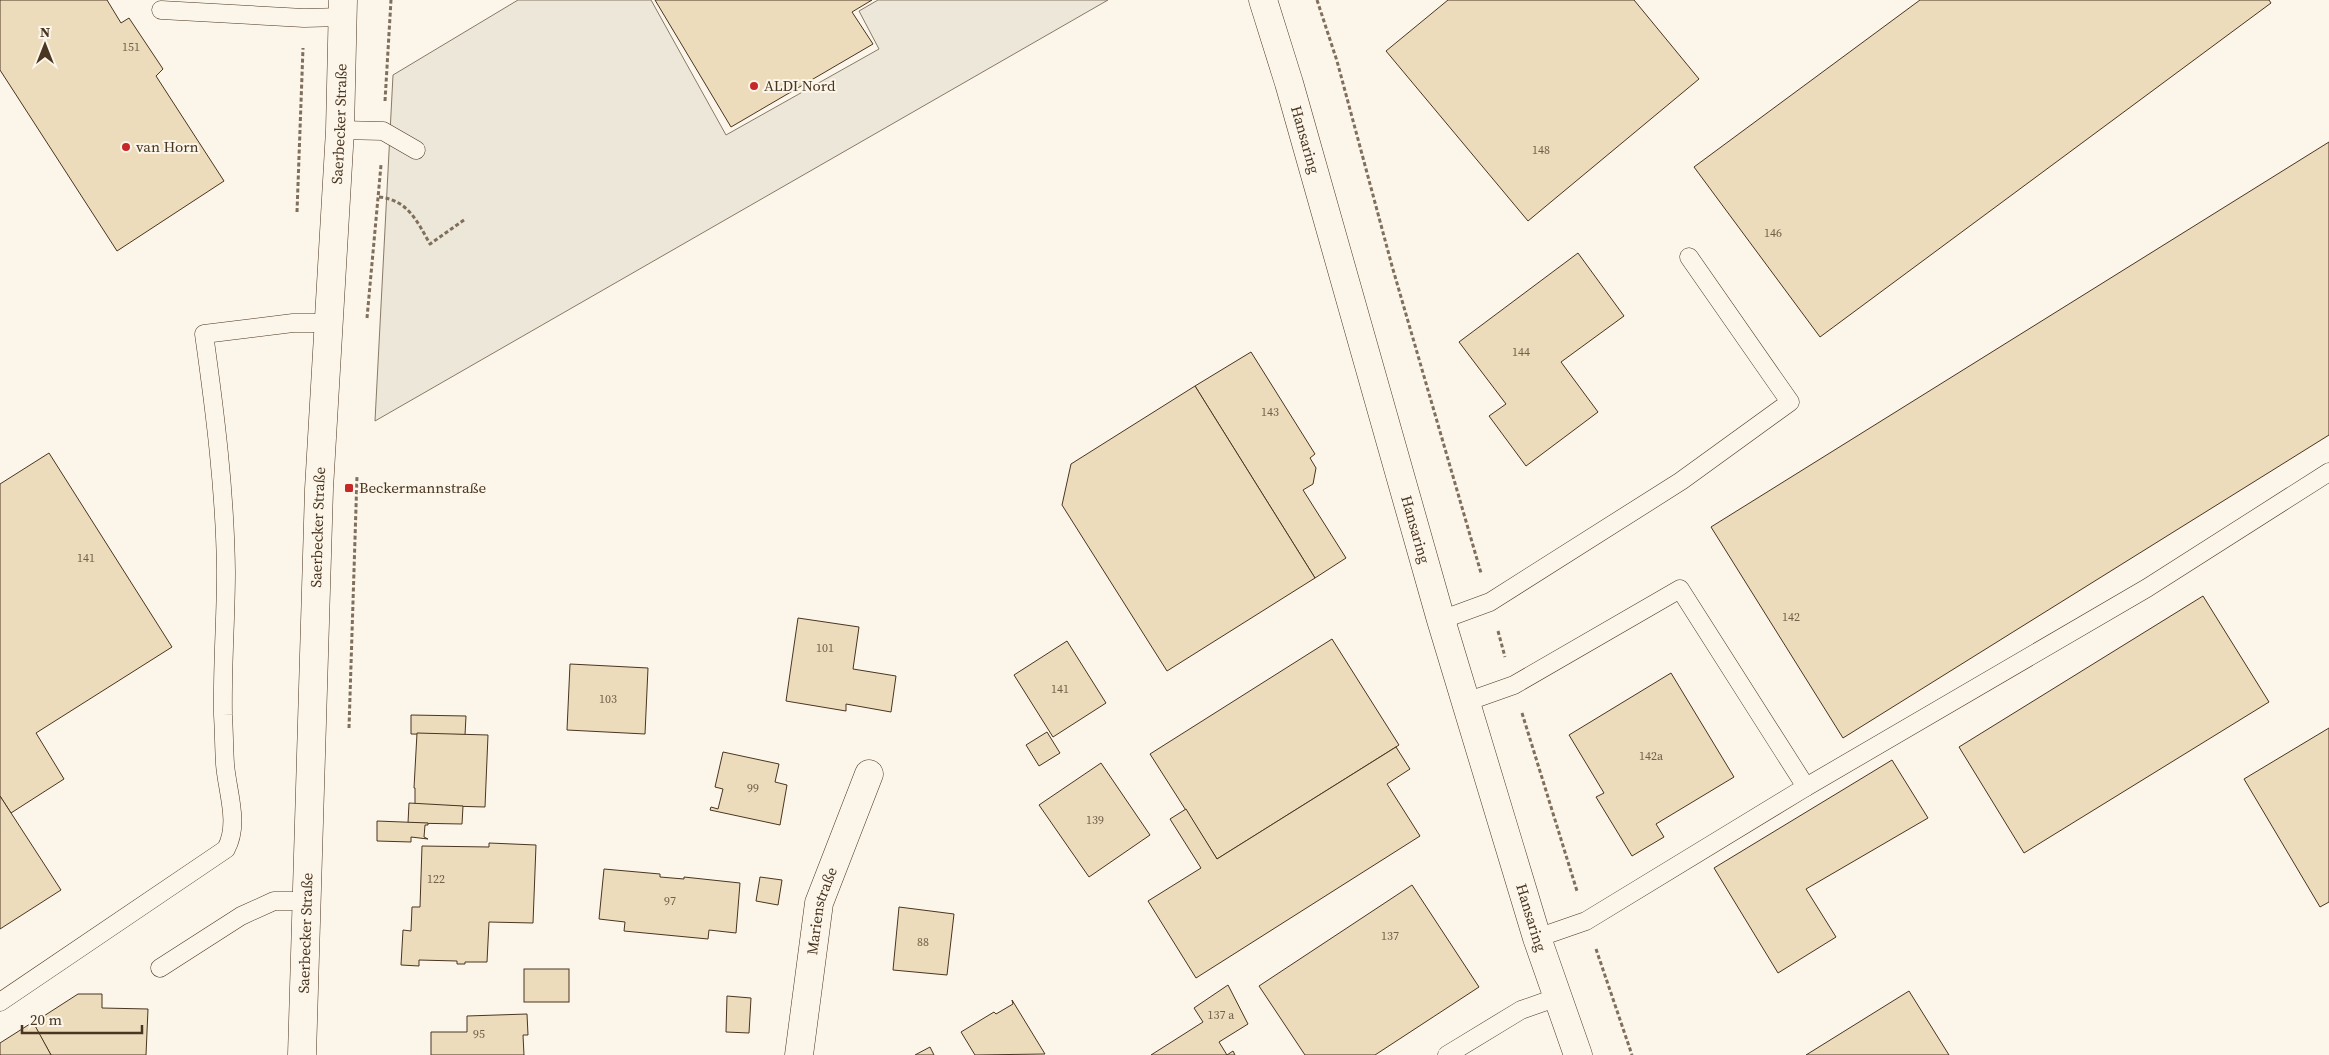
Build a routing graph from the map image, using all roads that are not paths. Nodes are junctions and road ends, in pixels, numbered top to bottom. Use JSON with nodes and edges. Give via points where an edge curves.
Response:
{"nodes":[{"id":1,"x":1263,"y":0,"type":"edge"},
{"id":2,"x":343,"y":9,"type":"edge"},
{"id":3,"x":161,"y":10,"type":"dead end"},
{"id":4,"x":340,"y":130,"type":"junction"},
{"id":5,"x":416,"y":150,"type":"dead end"},
{"id":6,"x":1689,"y":258,"type":"dead end"},
{"id":7,"x":328,"y":323,"type":"junction"},
{"id":8,"x":2329,"y":472,"type":"edge"},
{"id":9,"x":1441,"y":620,"type":"junction"},
{"id":10,"x":1466,"y":702,"type":"junction"},
{"id":11,"x":869,"y":774,"type":"dead end"},
{"id":12,"x":1806,"y":787,"type":"junction"},
{"id":13,"x":307,"y":902,"type":"junction"},
{"id":14,"x":1538,"y":938,"type":"junction"},
{"id":15,"x":160,"y":968,"type":"dead end"},
{"id":16,"x":1558,"y":997,"type":"junction"},
{"id":17,"x":0,"y":1002,"type":"edge"},
{"id":18,"x":302,"y":1055,"type":"edge"},
{"id":19,"x":799,"y":1055,"type":"edge"},
{"id":20,"x":1447,"y":1055,"type":"edge"},
{"id":21,"x":1578,"y":1055,"type":"edge"}],
"edges":[{"from":1,"to":9,"type":"street","name":"Hansaring"},
{"from":2,"to":3,"type":"lane","via":[[304,18]]},
{"from":2,"to":4,"type":"street","name":"Saerbecker Straße"},
{"from":4,"to":5,"type":"lane","via":[[383,131]]},
{"from":4,"to":7,"type":"street","name":"Saerbecker Straße"},
{"from":6,"to":9,"type":"lane","via":[[1790,402],[1681,481],[1490,602]]},
{"from":7,"to":13,"type":"street","name":"Saerbecker Straße","via":[[319,489]]},
{"from":7,"to":17,"type":"lane","via":[[293,323],[204,334],[217,431],[226,570],[223,710],[232,837],[226,849]]},
{"from":8,"to":12,"type":"lane","via":[[2147,588]]},
{"from":9,"to":10,"type":"street","name":"Hansaring"},
{"from":10,"to":12,"type":"lane","via":[[1514,685],[1680,589]]},
{"from":10,"to":14,"type":"street","name":"Hansaring"},
{"from":11,"to":19,"type":"street","name":"Marienstraße","via":[[819,904]]},
{"from":12,"to":14,"type":"lane","via":[[1586,921]]},
{"from":13,"to":15,"type":"lane","via":[[274,902],[241,916]]},
{"from":13,"to":18,"type":"street","name":"Saerbecker Straße"},
{"from":14,"to":16,"type":"street","name":"Hansaring"},
{"from":16,"to":20,"type":"lane","via":[[1521,1010]]},
{"from":16,"to":21,"type":"street","name":"Hansaring"}]}
